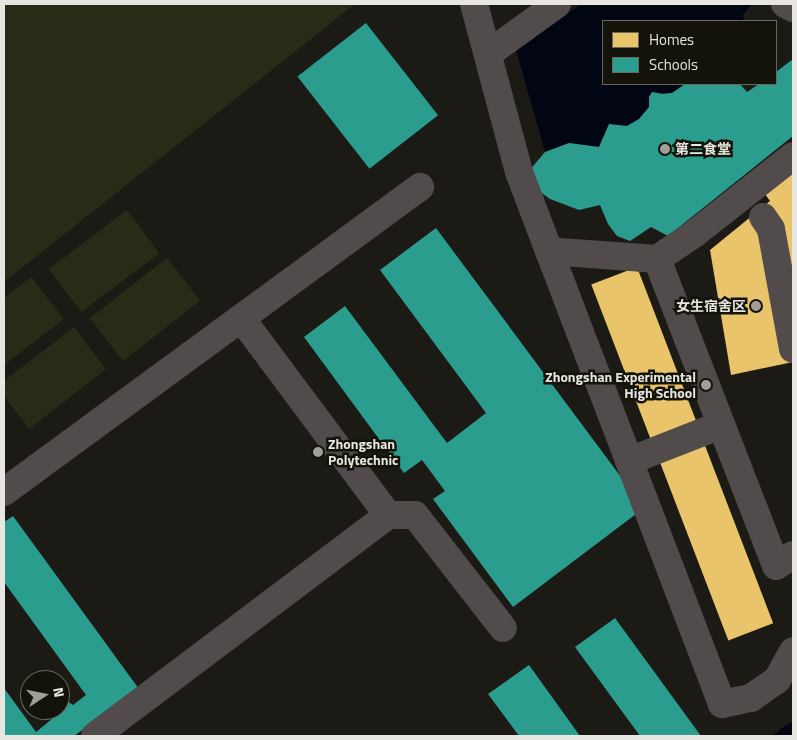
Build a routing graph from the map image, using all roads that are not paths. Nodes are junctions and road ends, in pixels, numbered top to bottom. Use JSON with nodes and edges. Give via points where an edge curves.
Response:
{"nodes":[{"id":1,"x":474,"y":4,"type":"edge"},
{"id":2,"x":557,"y":4,"type":"edge"},
{"id":3,"x":785,"y":4,"type":"edge"},
{"id":4,"x":793,"y":8,"type":"edge"},
{"id":5,"x":488,"y":54,"type":"junction"},
{"id":6,"x":793,"y":156,"type":"edge"},
{"id":7,"x":420,"y":187,"type":"dead end"},
{"id":8,"x":763,"y":218,"type":"dead end"},
{"id":9,"x":549,"y":251,"type":"junction"},
{"id":10,"x":656,"y":259,"type":"junction"},
{"id":11,"x":241,"y":318,"type":"junction"},
{"id":12,"x":793,"y":349,"type":"edge"},
{"id":13,"x":721,"y":425,"type":"junction"},
{"id":14,"x":629,"y":461,"type":"junction"},
{"id":15,"x":4,"y":492,"type":"edge"},
{"id":16,"x":388,"y":515,"type":"junction"},
{"id":17,"x":793,"y":555,"type":"edge"},
{"id":18,"x":503,"y":628,"type":"dead end"},
{"id":19,"x":793,"y":651,"type":"edge"},
{"id":20,"x":95,"y":736,"type":"edge"}],
"edges":[{"from":1,"to":5,"type":"street"},
{"from":2,"to":5,"type":"street"},
{"from":3,"to":4,"type":"street"},
{"from":5,"to":9,"type":"street","via":[[519,172]]},
{"from":6,"to":10,"type":"street","via":[[694,234]]},
{"from":7,"to":11,"type":"street"},
{"from":8,"to":12,"type":"street","via":[[771,229]]},
{"from":9,"to":10,"type":"street"},
{"from":9,"to":14,"type":"street"},
{"from":10,"to":13,"type":"street"},
{"from":11,"to":15,"type":"street"},
{"from":11,"to":16,"type":"street"},
{"from":13,"to":14,"type":"street"},
{"from":13,"to":17,"type":"street","via":[[776,566]]},
{"from":14,"to":19,"type":"street","via":[[722,704],[751,698],[777,680]]},
{"from":16,"to":18,"type":"street","via":[[415,515]]},
{"from":16,"to":20,"type":"street"}]}
